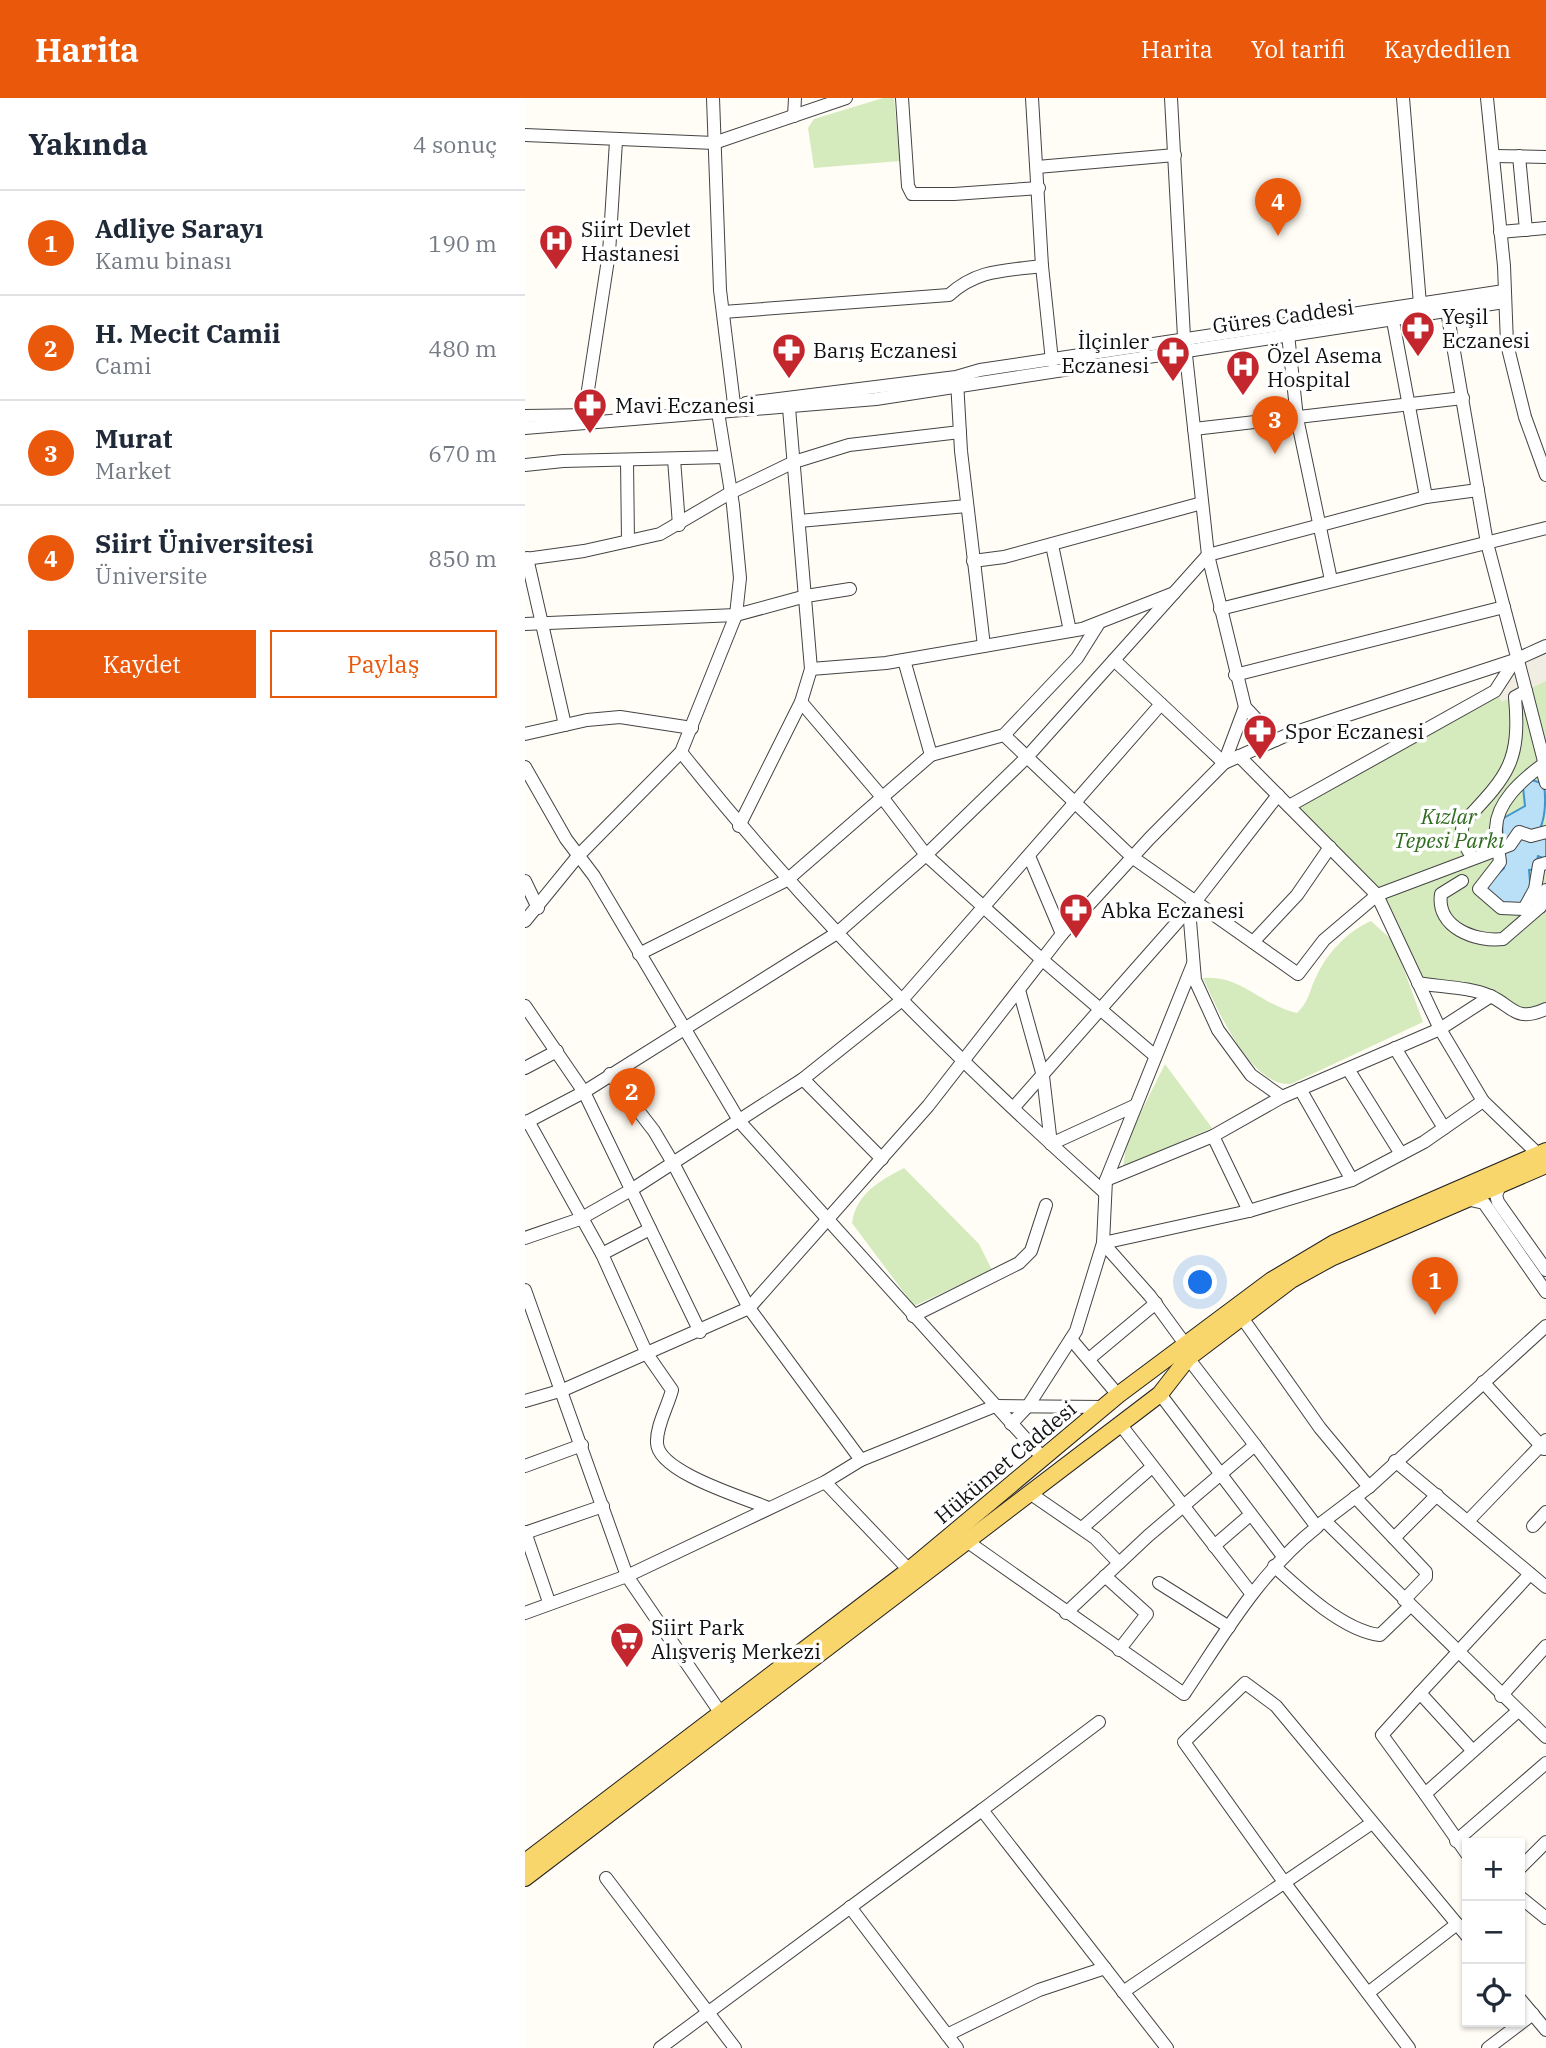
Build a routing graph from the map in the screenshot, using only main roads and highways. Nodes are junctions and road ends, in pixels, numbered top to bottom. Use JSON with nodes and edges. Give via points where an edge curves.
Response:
{"nodes":[{"id":1,"x":1544,"y":1157,"type":"edge"},
{"id":2,"x":1187,"y":1351,"type":"junction"},
{"id":3,"x":725,"y":1719,"type":"junction"},
{"id":4,"x":525,"y":1863,"type":"edge"},
{"id":5,"x":525,"y":1878,"type":"edge"}],
"edges":[{"from":1,"to":2,"type":"main road","via":[[1500,1186],[1331,1258],[1291,1280],[1243,1319]]},
{"from":1,"to":2,"type":"main road","name":"Hükümet Caddesi","via":[[1301,1261]]},
{"from":2,"to":3,"type":"main road","name":"Hükümet Caddesi","via":[[1118,1395]]},
{"from":2,"to":3,"type":"main road","via":[[1160,1394],[968,1542]]},
{"from":3,"to":4,"type":"main road","name":"Hükümet Caddesi"},
{"from":3,"to":5,"type":"main road"}]}
